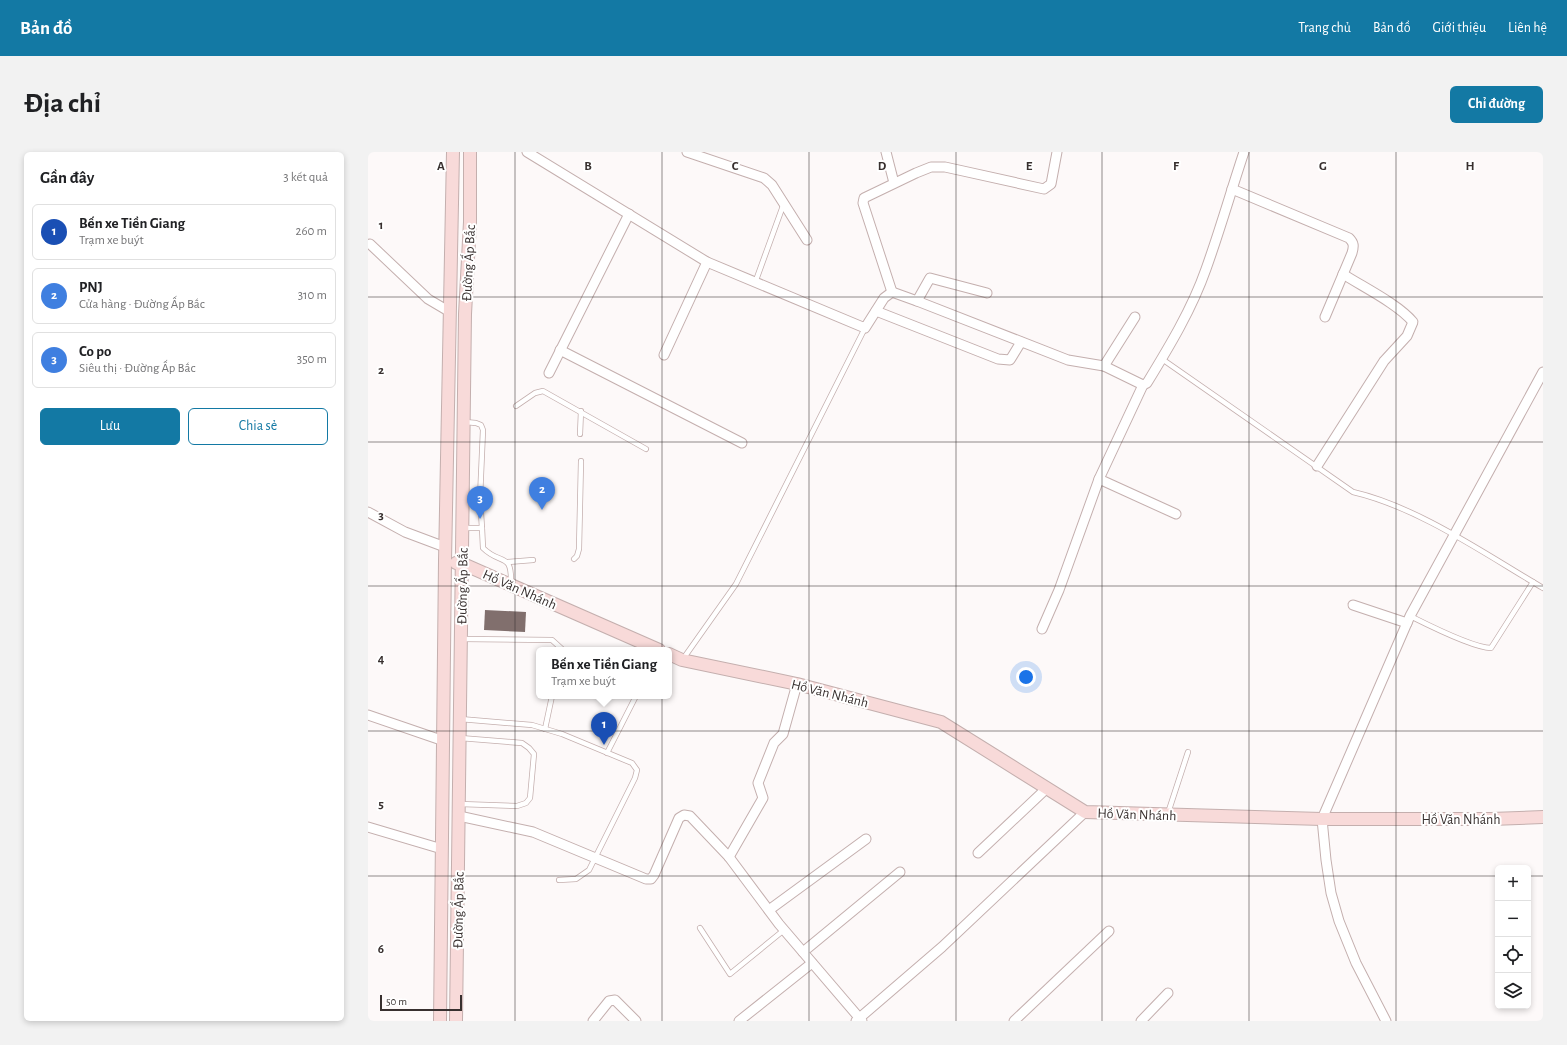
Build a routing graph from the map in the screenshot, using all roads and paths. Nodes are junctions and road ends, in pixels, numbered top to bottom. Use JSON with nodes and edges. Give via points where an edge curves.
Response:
{"nodes":[{"id":1,"x":453,"y":152,"type":"edge"},
{"id":2,"x":470,"y":152,"type":"edge"},
{"id":3,"x":527,"y":152,"type":"edge"},
{"id":4,"x":687,"y":152,"type":"edge"},
{"id":5,"x":886,"y":152,"type":"edge"},
{"id":6,"x":1057,"y":152,"type":"edge"},
{"id":7,"x":1244,"y":152,"type":"edge"},
{"id":8,"x":894,"y":183,"type":"junction"},
{"id":9,"x":1232,"y":189,"type":"junction"},
{"id":10,"x":784,"y":203,"type":"junction"},
{"id":11,"x":629,"y":214,"type":"junction"},
{"id":12,"x":807,"y":240,"type":"dead end"},
{"id":13,"x":370,"y":244,"type":"dead end"},
{"id":14,"x":707,"y":262,"type":"junction"},
{"id":15,"x":1343,"y":274,"type":"junction"},
{"id":16,"x":755,"y":283,"type":"junction"},
{"id":17,"x":892,"y":292,"type":"junction"},
{"id":18,"x":987,"y":293,"type":"dead end"},
{"id":19,"x":917,"y":302,"type":"junction"},
{"id":20,"x":450,"y":312,"type":"junction"},
{"id":21,"x":876,"y":312,"type":"junction"},
{"id":22,"x":1135,"y":317,"type":"dead end"},
{"id":23,"x":1325,"y":317,"type":"dead end"},
{"id":24,"x":865,"y":328,"type":"junction"},
{"id":25,"x":1021,"y":342,"type":"junction"},
{"id":26,"x":560,"y":350,"type":"junction"},
{"id":27,"x":664,"y":355,"type":"dead end"},
{"id":28,"x":1162,"y":359,"type":"junction"},
{"id":29,"x":1104,"y":366,"type":"junction"},
{"id":30,"x":1543,"y":372,"type":"edge"},
{"id":31,"x":549,"y":373,"type":"dead end"},
{"id":32,"x":1143,"y":385,"type":"junction"},
{"id":33,"x":516,"y":406,"type":"dead end"},
{"id":34,"x":581,"y":411,"type":"junction"},
{"id":35,"x":463,"y":422,"type":"junction"},
{"id":36,"x":487,"y":423,"type":"dead end"},
{"id":37,"x":481,"y":425,"type":"junction"},
{"id":38,"x":580,"y":434,"type":"dead end"},
{"id":39,"x":742,"y":442,"type":"dead end"},
{"id":40,"x":646,"y":449,"type":"dead end"},
{"id":41,"x":580,"y":461,"type":"dead end"},
{"id":42,"x":1317,"y":466,"type":"junction"},
{"id":43,"x":1099,"y":479,"type":"junction"},
{"id":44,"x":368,"y":512,"type":"edge"},
{"id":45,"x":1176,"y":514,"type":"dead end"},
{"id":46,"x":462,"y":528,"type":"junction"},
{"id":47,"x":482,"y":528,"type":"junction"},
{"id":48,"x":1454,"y":534,"type":"junction"},
{"id":49,"x":445,"y":547,"type":"junction"},
{"id":50,"x":574,"y":559,"type":"dead end"},
{"id":51,"x":533,"y":560,"type":"dead end"},
{"id":52,"x":445,"y":561,"type":"junction"},
{"id":53,"x":508,"y":562,"type":"junction"},
{"id":54,"x":462,"y":564,"type":"junction"},
{"id":55,"x":1533,"y":582,"type":"junction"},
{"id":56,"x":511,"y":585,"type":"junction"},
{"id":57,"x":1543,"y":588,"type":"edge"},
{"id":58,"x":1353,"y":605,"type":"dead end"},
{"id":59,"x":1408,"y":620,"type":"junction"},
{"id":60,"x":1042,"y":629,"type":"dead end"},
{"id":61,"x":461,"y":639,"type":"junction"},
{"id":62,"x":560,"y":647,"type":"edge"},
{"id":63,"x":652,"y":647,"type":"edge"},
{"id":64,"x":672,"y":655,"type":"edge"},
{"id":65,"x":682,"y":660,"type":"junction"},
{"id":66,"x":798,"y":684,"type":"junction"},
{"id":67,"x":443,"y":688,"type":"junction"},
{"id":68,"x":461,"y":690,"type":"junction"},
{"id":69,"x":551,"y":699,"type":"edge"},
{"id":70,"x":634,"y":699,"type":"edge"},
{"id":71,"x":368,"y":715,"type":"edge"},
{"id":72,"x":460,"y":720,"type":"junction"},
{"id":73,"x":545,"y":729,"type":"junction"},
{"id":74,"x":460,"y":738,"type":"junction"},
{"id":75,"x":444,"y":741,"type":"junction"},
{"id":76,"x":1188,"y":752,"type":"dead end"},
{"id":77,"x":607,"y":753,"type":"junction"},
{"id":78,"x":1047,"y":788,"type":"junction"},
{"id":79,"x":460,"y":810,"type":"junction"},
{"id":80,"x":1085,"y":812,"type":"junction"},
{"id":81,"x":1168,"y":815,"type":"junction"},
{"id":82,"x":1543,"y":818,"type":"edge"},
{"id":83,"x":1322,"y":819,"type":"junction"},
{"id":84,"x":368,"y":827,"type":"edge"},
{"id":85,"x":866,"y":839,"type":"dead end"},
{"id":86,"x":442,"y":849,"type":"junction"},
{"id":87,"x":978,"y":853,"type":"dead end"},
{"id":88,"x":597,"y":857,"type":"junction"},
{"id":89,"x":730,"y":857,"type":"junction"},
{"id":90,"x":900,"y":872,"type":"dead end"},
{"id":91,"x":559,"y":880,"type":"dead end"},
{"id":92,"x":769,"y":910,"type":"junction"},
{"id":93,"x":700,"y":928,"type":"dead end"},
{"id":94,"x":784,"y":930,"type":"junction"},
{"id":95,"x":1109,"y":931,"type":"dead end"},
{"id":96,"x":803,"y":952,"type":"junction"},
{"id":97,"x":812,"y":963,"type":"junction"},
{"id":98,"x":1168,"y":993,"type":"dead end"},
{"id":99,"x":859,"y":1020,"type":"edge"},
{"id":100,"x":440,"y":1021,"type":"edge"},
{"id":101,"x":456,"y":1021,"type":"edge"},
{"id":102,"x":593,"y":1021,"type":"edge"},
{"id":103,"x":636,"y":1021,"type":"edge"},
{"id":104,"x":739,"y":1021,"type":"edge"},
{"id":105,"x":1014,"y":1021,"type":"edge"},
{"id":106,"x":1141,"y":1021,"type":"edge"},
{"id":107,"x":1386,"y":1021,"type":"edge"}],
"edges":[{"from":1,"to":20,"type":"main road","name":"Đường Ấp Bắc"},
{"from":2,"to":35,"type":"main road","name":"Đường Ấp Bắc"},
{"from":3,"to":11,"type":"street"},
{"from":4,"to":10,"type":"street","via":[[764,178]]},
{"from":5,"to":8,"type":"street"},
{"from":6,"to":8,"type":"street","via":[[1051,184],[1044,189],[945,167],[932,167]]},
{"from":7,"to":9,"type":"street"},
{"from":8,"to":17,"type":"street","via":[[866,196],[863,203]]},
{"from":9,"to":15,"type":"street","via":[[1349,238],[1354,247]]},
{"from":9,"to":28,"type":"street","via":[[1206,270]]},
{"from":10,"to":12,"type":"street"},
{"from":10,"to":16,"type":"lane"},
{"from":11,"to":14,"type":"street"},
{"from":11,"to":26,"type":"street"},
{"from":13,"to":20,"type":"street","via":[[428,299]]},
{"from":14,"to":16,"type":"street"},
{"from":14,"to":27,"type":"street"},
{"from":15,"to":23,"type":"street"},
{"from":15,"to":42,"type":"street","via":[[1413,322],[1402,343],[1381,366]]},
{"from":16,"to":24,"type":"street"},
{"from":17,"to":19,"type":"street"},
{"from":17,"to":21,"type":"street","via":[[884,298]]},
{"from":18,"to":19,"type":"street","via":[[930,278]]},
{"from":19,"to":25,"type":"street"},
{"from":20,"to":49,"type":"main road","name":"Đường Ấp Bắc"},
{"from":21,"to":24,"type":"street"},
{"from":21,"to":25,"type":"street","via":[[998,359],[1010,360]]},
{"from":22,"to":29,"type":"street"},
{"from":24,"to":65,"type":"lane","via":[[736,584]]},
{"from":25,"to":29,"type":"street","via":[[1068,360]]},
{"from":26,"to":31,"type":"street"},
{"from":26,"to":39,"type":"street"},
{"from":28,"to":32,"type":"street","via":[[1147,383]]},
{"from":28,"to":42,"type":"lane"},
{"from":29,"to":32,"type":"street"},
{"from":30,"to":48,"type":"street"},
{"from":32,"to":43,"type":"street"},
{"from":33,"to":34,"type":"lane","via":[[535,392],[543,390]]},
{"from":34,"to":38,"type":"lane"},
{"from":34,"to":40,"type":"lane"},
{"from":35,"to":37,"type":"lane"},
{"from":35,"to":46,"type":"main road","name":"Đường Ấp Bắc"},
{"from":36,"to":37,"type":"lane"},
{"from":37,"to":47,"type":"lane","via":[[484,430],[480,498]]},
{"from":41,"to":50,"type":"lane","via":[[579,549]]},
{"from":42,"to":48,"type":"lane","via":[[1353,492],[1380,498]]},
{"from":43,"to":45,"type":"street"},
{"from":43,"to":60,"type":"street","via":[[1059,590]]},
{"from":44,"to":49,"type":"street","via":[[405,532]]},
{"from":46,"to":47,"type":"lane"},
{"from":46,"to":54,"type":"main road","name":"Đường Ấp Bắc"},
{"from":47,"to":53,"type":"lane","via":[[483,548]]},
{"from":48,"to":55,"type":"lane"},
{"from":48,"to":59,"type":"street"},
{"from":49,"to":52,"type":"main road","name":"Đường Ấp Bắc"},
{"from":51,"to":53,"type":"lane"},
{"from":52,"to":54,"type":"main road","name":"Hồ Văn Nhánh"},
{"from":52,"to":67,"type":"main road","name":"Đường Ấp Bắc"},
{"from":53,"to":56,"type":"lane","via":[[512,568]]},
{"from":54,"to":56,"type":"main road","name":"Hồ Văn Nhánh"},
{"from":54,"to":61,"type":"main road","name":"Đường Ấp Bắc"},
{"from":55,"to":57,"type":"lane"},
{"from":55,"to":59,"type":"lane","via":[[1491,648],[1483,648]]},
{"from":56,"to":63,"type":"main road","name":"Hồ Văn Nhánh"},
{"from":58,"to":59,"type":"street"},
{"from":59,"to":83,"type":"street"},
{"from":61,"to":62,"type":"lane","via":[[552,640]]},
{"from":61,"to":68,"type":"main road","name":"Đường Ấp Bắc"},
{"from":64,"to":65,"type":"main road","name":"Hồ Văn Nhánh"},
{"from":65,"to":66,"type":"main road","name":"Hồ Văn Nhánh"},
{"from":66,"to":78,"type":"main road","name":"Hồ Văn Nhánh","via":[[941,722]]},
{"from":66,"to":89,"type":"street","via":[[782,734],[774,743],[758,783],[763,798]]},
{"from":67,"to":68,"type":"main road"},
{"from":67,"to":75,"type":"main road","name":"Đường Ấp Bắc"},
{"from":68,"to":72,"type":"main road","name":"Đường Ấp Bắc"},
{"from":69,"to":73,"type":"lane"},
{"from":70,"to":77,"type":"lane"},
{"from":71,"to":75,"type":"street"},
{"from":72,"to":73,"type":"lane","via":[[532,725]]},
{"from":72,"to":74,"type":"main road","name":"Đường Ấp Bắc"},
{"from":73,"to":77,"type":"lane"},
{"from":74,"to":79,"type":"main road","name":"Đường Ấp Bắc"},
{"from":74,"to":79,"type":"lane","via":[[522,743],[534,754],[530,798],[526,803],[517,806]]},
{"from":75,"to":86,"type":"main road","name":"Đường Ấp Bắc"},
{"from":76,"to":81,"type":"lane"},
{"from":77,"to":88,"type":"lane","via":[[632,763],[637,770]]},
{"from":78,"to":80,"type":"main road","name":"Hồ Văn Nhánh"},
{"from":78,"to":87,"type":"street"},
{"from":79,"to":88,"type":"street","via":[[533,832]]},
{"from":79,"to":101,"type":"main road","name":"Đường Ấp Bắc"},
{"from":80,"to":81,"type":"main road","name":"Hồ Văn Nhánh"},
{"from":80,"to":99,"type":"street"},
{"from":81,"to":83,"type":"main road","name":"Hồ Văn Nhánh"},
{"from":82,"to":83,"type":"main road","name":"Hồ Văn Nhánh"},
{"from":83,"to":107,"type":"street","via":[[1331,893],[1339,921],[1356,963]]},
{"from":84,"to":86,"type":"street"},
{"from":85,"to":92,"type":"street"},
{"from":86,"to":100,"type":"main road","name":"Đường Ấp Bắc"},
{"from":88,"to":89,"type":"street","via":[[651,879],[679,818],[684,815],[690,816]]},
{"from":88,"to":91,"type":"lane","via":[[584,876]]},
{"from":89,"to":92,"type":"street"},
{"from":90,"to":96,"type":"street"},
{"from":92,"to":94,"type":"street"},
{"from":93,"to":94,"type":"lane","via":[[730,974]]},
{"from":94,"to":96,"type":"street"},
{"from":95,"to":105,"type":"street"},
{"from":96,"to":97,"type":"street"},
{"from":97,"to":99,"type":"street"},
{"from":97,"to":104,"type":"street"},
{"from":98,"to":106,"type":"street"},
{"from":102,"to":103,"type":"street","via":[[609,1000],[615,1000]]}]}
